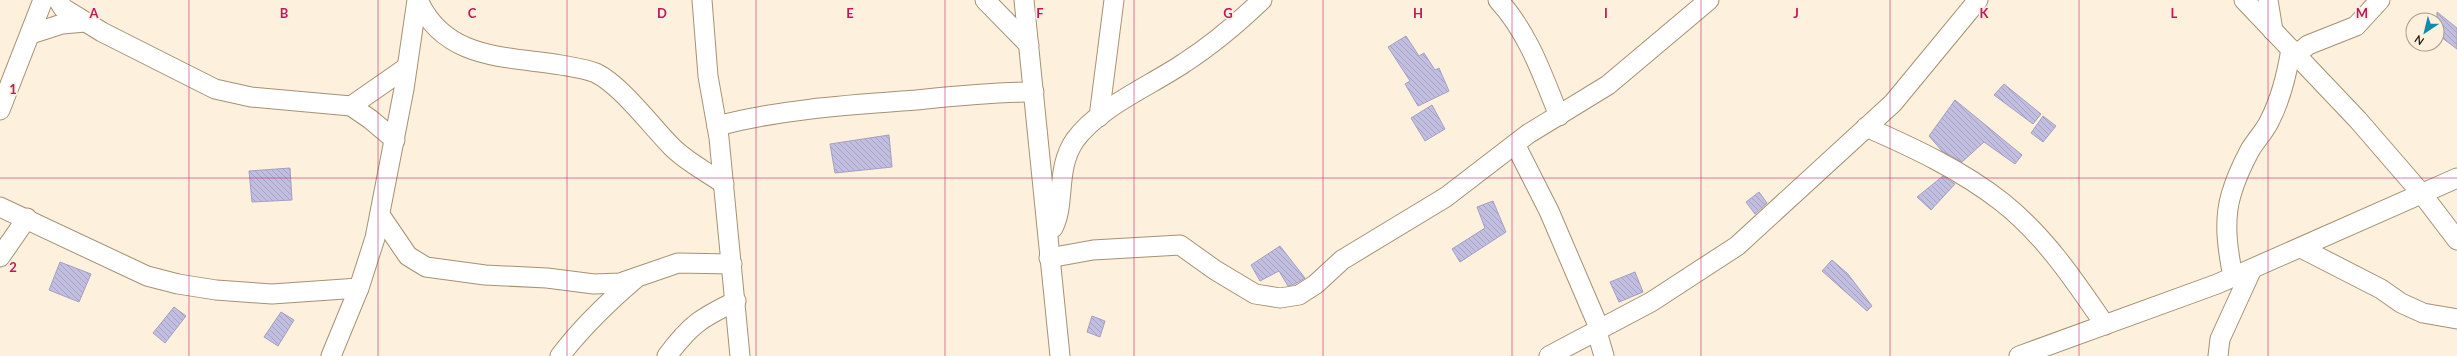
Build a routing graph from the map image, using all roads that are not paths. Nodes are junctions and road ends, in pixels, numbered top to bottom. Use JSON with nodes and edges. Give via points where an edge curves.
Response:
{"nodes":[{"id":1,"x":43,"y":0,"type":"edge"},
{"id":2,"x":58,"y":0,"type":"edge"},
{"id":3,"x":417,"y":0,"type":"edge"},
{"id":4,"x":702,"y":0,"type":"edge"},
{"id":5,"x":985,"y":0,"type":"edge"},
{"id":6,"x":1024,"y":0,"type":"edge"},
{"id":7,"x":1114,"y":0,"type":"edge"},
{"id":8,"x":1262,"y":0,"type":"edge"},
{"id":9,"x":1498,"y":0,"type":"edge"},
{"id":10,"x":1709,"y":0,"type":"edge"},
{"id":11,"x":1978,"y":0,"type":"edge"},
{"id":12,"x":2244,"y":0,"type":"edge"},
{"id":13,"x":2268,"y":0,"type":"edge"},
{"id":14,"x":2380,"y":0,"type":"edge"},
{"id":15,"x":85,"y":22,"type":"junction"},
{"id":16,"x":2274,"y":31,"type":"junction"},
{"id":17,"x":31,"y":34,"type":"junction"},
{"id":18,"x":1029,"y":45,"type":"junction"},
{"id":19,"x":2294,"y":52,"type":"junction"},
{"id":20,"x":407,"y":67,"type":"junction"},
{"id":21,"x":1034,"y":92,"type":"junction"},
{"id":22,"x":351,"y":106,"type":"junction"},
{"id":23,"x":0,"y":110,"type":"edge"},
{"id":24,"x":1559,"y":116,"type":"junction"},
{"id":25,"x":1099,"y":117,"type":"junction"},
{"id":26,"x":717,"y":126,"type":"junction"},
{"id":27,"x":1866,"y":127,"type":"junction"},
{"id":28,"x":395,"y":140,"type":"junction"},
{"id":29,"x":1515,"y":144,"type":"junction"},
{"id":30,"x":2457,"y":178,"type":"edge"},
{"id":31,"x":724,"y":184,"type":"junction"},
{"id":32,"x":2422,"y":194,"type":"junction"},
{"id":33,"x":0,"y":207,"type":"edge"},
{"id":34,"x":380,"y":215,"type":"junction"},
{"id":35,"x":27,"y":218,"type":"junction"},
{"id":36,"x":1048,"y":236,"type":"junction"},
{"id":37,"x":2457,"y":240,"type":"edge"},
{"id":38,"x":2302,"y":248,"type":"junction"},
{"id":39,"x":0,"y":257,"type":"edge"},
{"id":40,"x":1050,"y":258,"type":"junction"},
{"id":41,"x":732,"y":264,"type":"junction"},
{"id":42,"x":2252,"y":269,"type":"junction"},
{"id":43,"x":638,"y":277,"type":"junction"},
{"id":44,"x":2233,"y":277,"type":"junction"},
{"id":45,"x":359,"y":288,"type":"junction"},
{"id":46,"x":736,"y":301,"type":"junction"},
{"id":47,"x":2457,"y":320,"type":"edge"},
{"id":48,"x":2105,"y":325,"type":"junction"},
{"id":49,"x":1599,"y":331,"type":"junction"},
{"id":50,"x":331,"y":356,"type":"edge"},
{"id":51,"x":560,"y":356,"type":"edge"},
{"id":52,"x":667,"y":356,"type":"edge"},
{"id":53,"x":740,"y":356,"type":"edge"},
{"id":54,"x":1060,"y":356,"type":"edge"},
{"id":55,"x":1549,"y":356,"type":"edge"},
{"id":56,"x":1604,"y":356,"type":"edge"},
{"id":57,"x":2019,"y":356,"type":"edge"},
{"id":58,"x":2218,"y":356,"type":"edge"}],
"edges":[{"from":1,"to":17,"type":"street"},
{"from":2,"to":15,"type":"street","via":[[63,8]]},
{"from":3,"to":20,"type":"street"},
{"from":3,"to":31,"type":"street","via":[[433,25],[469,50],[501,58],[596,73],[616,89],[674,149]]},
{"from":4,"to":26,"type":"street","via":[[708,76]]},
{"from":5,"to":18,"type":"street"},
{"from":6,"to":18,"type":"street"},
{"from":7,"to":25,"type":"street"},
{"from":8,"to":25,"type":"street","via":[[1237,24],[1185,63]]},
{"from":9,"to":24,"type":"street","via":[[1513,16],[1527,41]]},
{"from":10,"to":24,"type":"street","via":[[1608,85]]},
{"from":11,"to":27,"type":"street","via":[[1893,103]]},
{"from":12,"to":16,"type":"street"},
{"from":13,"to":16,"type":"street"},
{"from":14,"to":19,"type":"street","via":[[2356,26]]},
{"from":15,"to":17,"type":"street","via":[[62,24]]},
{"from":15,"to":22,"type":"street","via":[[166,66],[215,89],[258,98]]},
{"from":16,"to":19,"type":"street"},
{"from":17,"to":23,"type":"street"},
{"from":18,"to":21,"type":"street"},
{"from":19,"to":32,"type":"street","via":[[2358,120]]},
{"from":19,"to":44,"type":"street","via":[[2269,123],[2250,151],[2230,195],[2227,249]]},
{"from":20,"to":22,"type":"street"},
{"from":20,"to":28,"type":"street"},
{"from":21,"to":26,"type":"street","via":[[982,92],[851,104],[753,117]]},
{"from":21,"to":36,"type":"street"},
{"from":22,"to":28,"type":"street","via":[[370,118]]},
{"from":24,"to":29,"type":"street"},
{"from":25,"to":36,"type":"street","via":[[1083,130],[1069,151],[1063,166],[1058,215]]},
{"from":26,"to":31,"type":"street"},
{"from":27,"to":48,"type":"street","via":[[1914,148],[2002,202],[2033,231],[2071,275]]},
{"from":27,"to":49,"type":"street","via":[[1737,246],[1688,279]]},
{"from":28,"to":34,"type":"street"},
{"from":29,"to":40,"type":"street","via":[[1446,197],[1342,260],[1316,284],[1299,295],[1280,298],[1255,294],[1180,245],[1093,250]]},
{"from":29,"to":49,"type":"street","via":[[1553,218]]},
{"from":30,"to":32,"type":"street"},
{"from":31,"to":41,"type":"street"},
{"from":32,"to":37,"type":"street"},
{"from":32,"to":38,"type":"street"},
{"from":33,"to":35,"type":"street"},
{"from":34,"to":43,"type":"street","via":[[408,256],[426,267],[484,275],[547,278],[594,284],[620,283]]},
{"from":34,"to":45,"type":"street"},
{"from":35,"to":39,"type":"street"},
{"from":35,"to":45,"type":"street","via":[[147,276],[178,284],[272,294]]},
{"from":36,"to":40,"type":"street"},
{"from":38,"to":42,"type":"street"},
{"from":38,"to":47,"type":"street","via":[[2381,289],[2401,303],[2423,313]]},
{"from":40,"to":54,"type":"street"},
{"from":41,"to":43,"type":"street","via":[[678,263]]},
{"from":41,"to":46,"type":"street"},
{"from":42,"to":44,"type":"street"},
{"from":42,"to":58,"type":"street","via":[[2220,339]]},
{"from":43,"to":51,"type":"street","via":[[596,314]]},
{"from":44,"to":48,"type":"street"},
{"from":45,"to":50,"type":"street"},
{"from":46,"to":52,"type":"street","via":[[704,317],[686,331]]},
{"from":46,"to":53,"type":"street"},
{"from":48,"to":57,"type":"street"},
{"from":49,"to":55,"type":"street"},
{"from":49,"to":56,"type":"street"}]}
